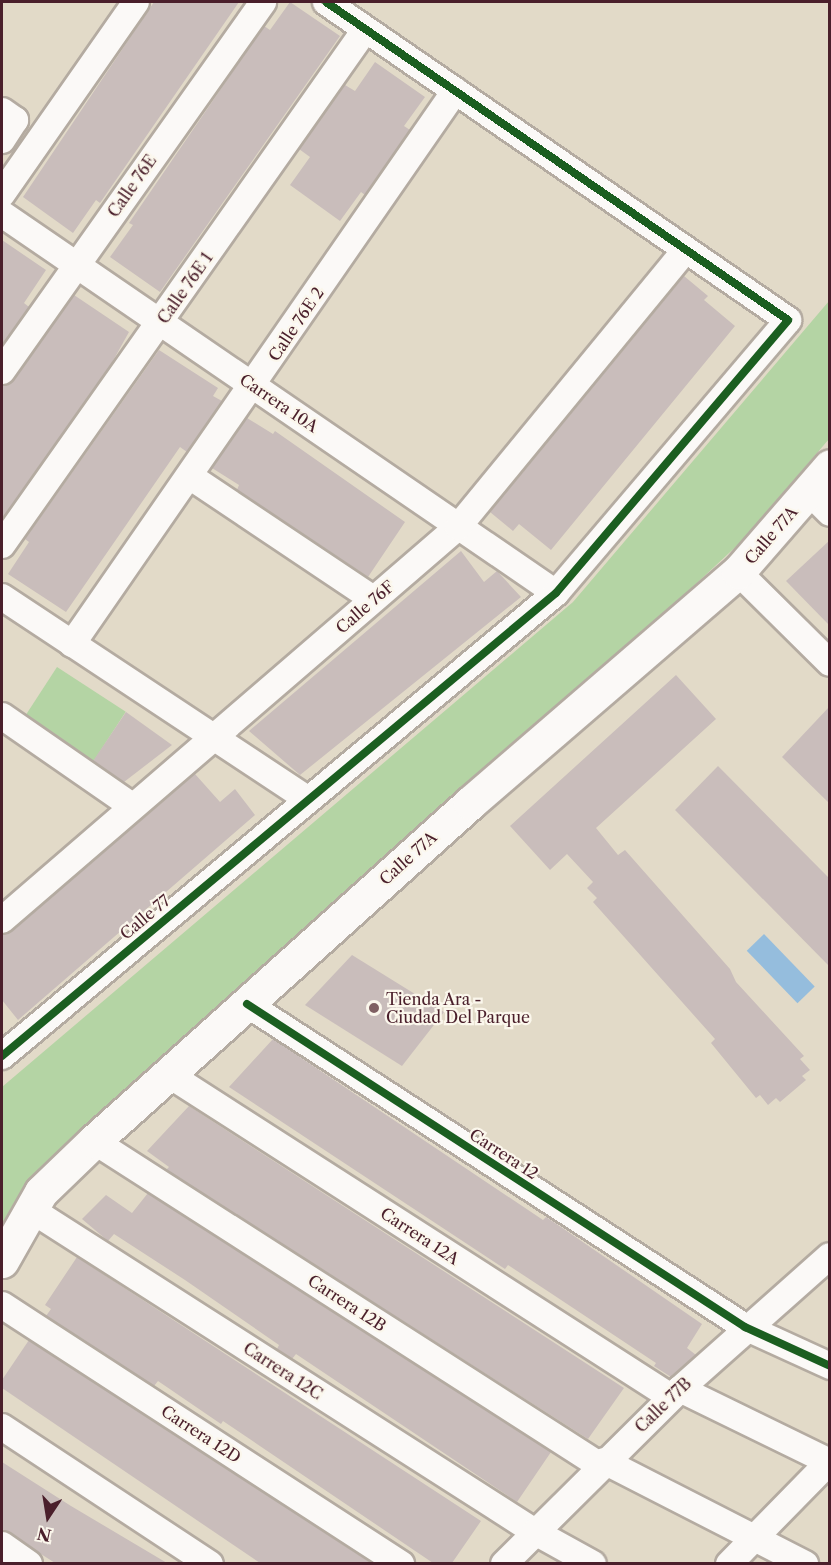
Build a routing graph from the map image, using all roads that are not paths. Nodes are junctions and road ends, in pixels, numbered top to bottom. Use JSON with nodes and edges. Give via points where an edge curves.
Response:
{"nodes":[{"id":1,"x":136,"y":2,"type":"edge"},
{"id":2,"x":263,"y":2,"type":"edge"},
{"id":3,"x":326,"y":2,"type":"edge"},
{"id":4,"x":366,"y":30,"type":"junction"},
{"id":5,"x":455,"y":92,"type":"junction"},
{"id":6,"x":2,"y":194,"type":"edge"},
{"id":7,"x":2,"y":214,"type":"edge"},
{"id":8,"x":685,"y":251,"type":"junction"},
{"id":9,"x":76,"y":266,"type":"junction"},
{"id":10,"x":161,"y":323,"type":"junction"},
{"id":11,"x":2,"y":371,"type":"edge"},
{"id":12,"x":253,"y":386,"type":"junction"},
{"id":13,"x":830,"y":466,"type":"edge"},
{"id":14,"x":191,"y":477,"type":"junction"},
{"id":15,"x":819,"y":502,"type":"edge"},
{"id":16,"x":458,"y":527,"type":"junction"},
{"id":17,"x":2,"y":545,"type":"edge"},
{"id":18,"x":738,"y":572,"type":"junction"},
{"id":19,"x":556,"y":593,"type":"junction"},
{"id":20,"x":2,"y":597,"type":"edge"},
{"id":21,"x":373,"y":599,"type":"junction"},
{"id":22,"x":72,"y":644,"type":"junction"},
{"id":23,"x":830,"y":663,"type":"edge"},
{"id":24,"x":2,"y":716,"type":"edge"},
{"id":25,"x":215,"y":738,"type":"junction"},
{"id":26,"x":307,"y":800,"type":"junction"},
{"id":27,"x":132,"y":806,"type":"junction"},
{"id":28,"x":2,"y":920,"type":"edge"},
{"id":29,"x":247,"y":1004,"type":"junction"},
{"id":30,"x":5,"y":1047,"type":"edge"},
{"id":31,"x":168,"y":1074,"type":"junction"},
{"id":32,"x":94,"y":1141,"type":"junction"},
{"id":33,"x":30,"y":1209,"type":"junction"},
{"id":34,"x":830,"y":1256,"type":"edge"},
{"id":35,"x":2,"y":1261,"type":"edge"},
{"id":36,"x":2,"y":1305,"type":"edge"},
{"id":37,"x":745,"y":1327,"type":"junction"},
{"id":38,"x":830,"y":1366,"type":"edge"},
{"id":39,"x":675,"y":1393,"type":"junction"},
{"id":40,"x":2,"y":1427,"type":"edge"},
{"id":41,"x":829,"y":1461,"type":"edge"},
{"id":42,"x":602,"y":1463,"type":"junction"},
{"id":43,"x":535,"y":1532,"type":"junction"},
{"id":44,"x":756,"y":1536,"type":"junction"},
{"id":45,"x":2,"y":1545,"type":"edge"},
{"id":46,"x":29,"y":1563,"type":"edge"},
{"id":47,"x":210,"y":1563,"type":"edge"},
{"id":48,"x":401,"y":1563,"type":"edge"},
{"id":49,"x":504,"y":1563,"type":"edge"},
{"id":50,"x":593,"y":1563,"type":"edge"},
{"id":51,"x":729,"y":1563,"type":"edge"},
{"id":52,"x":805,"y":1563,"type":"edge"}],
"edges":[{"from":1,"to":6,"type":"street"},
{"from":2,"to":9,"type":"street","name":"Calle 76E"},
{"from":3,"to":4,"type":"street"},
{"from":4,"to":5,"type":"street"},
{"from":4,"to":10,"type":"street","name":"Calle 76E 1"},
{"from":5,"to":8,"type":"street"},
{"from":5,"to":12,"type":"street","name":"Calle 76E 2"},
{"from":7,"to":9,"type":"street","name":"Carrera 10A"},
{"from":8,"to":16,"type":"street","name":"Calle 76F"},
{"from":8,"to":19,"type":"street","name":"Calle 77","via":[[788,320]]},
{"from":9,"to":10,"type":"street","name":"Carrera 10A"},
{"from":9,"to":11,"type":"street","name":"Calle 76E"},
{"from":10,"to":12,"type":"street","name":"Carrera 10A"},
{"from":10,"to":17,"type":"street","name":"Calle 76E 1"},
{"from":12,"to":14,"type":"street","name":"Calle 76E 2"},
{"from":12,"to":16,"type":"street","name":"Carrera 10A"},
{"from":13,"to":15,"type":"street","name":"Calle 77A"},
{"from":14,"to":21,"type":"street"},
{"from":14,"to":22,"type":"street","name":"Calle 76E 2"},
{"from":15,"to":18,"type":"street","name":"Calle 77A"},
{"from":16,"to":19,"type":"street","name":"Carrera 10A"},
{"from":16,"to":21,"type":"street","name":"Calle 76F"},
{"from":18,"to":23,"type":"street"},
{"from":18,"to":29,"type":"street","name":"Calle 77A","via":[[470,803]]},
{"from":19,"to":26,"type":"street","name":"Calle 77"},
{"from":20,"to":22,"type":"street"},
{"from":21,"to":25,"type":"street","name":"Calle 76F"},
{"from":22,"to":25,"type":"street"},
{"from":24,"to":27,"type":"street"},
{"from":25,"to":26,"type":"street"},
{"from":25,"to":27,"type":"street","name":"Calle 76F"},
{"from":26,"to":30,"type":"street","name":"Calle 77"},
{"from":27,"to":28,"type":"street","name":"Calle 76F"},
{"from":29,"to":31,"type":"street","name":"Calle 77A"},
{"from":29,"to":37,"type":"street","name":"Carrera 12"},
{"from":31,"to":32,"type":"street","name":"Calle 77A"},
{"from":31,"to":39,"type":"street","name":"Carrera 12A"},
{"from":32,"to":33,"type":"street","name":"Calle 77A","via":[[41,1192]]},
{"from":32,"to":42,"type":"street","name":"Carrera 12B"},
{"from":33,"to":35,"type":"street","name":"Calle 77A"},
{"from":33,"to":43,"type":"street","name":"Carrera 12C"},
{"from":34,"to":37,"type":"street","name":"Calle 77B"},
{"from":36,"to":48,"type":"street","name":"Carrera 12D"},
{"from":37,"to":38,"type":"street","name":"Carrera 12"},
{"from":37,"to":39,"type":"street","name":"Calle 77B"},
{"from":39,"to":41,"type":"street","name":"Carrera 12A"},
{"from":39,"to":42,"type":"street","name":"Calle 77B"},
{"from":40,"to":47,"type":"street"},
{"from":41,"to":44,"type":"street"},
{"from":42,"to":43,"type":"street","name":"Calle 77B"},
{"from":42,"to":44,"type":"street","name":"Carrera 12B"},
{"from":43,"to":49,"type":"street","name":"Calle 77B"},
{"from":43,"to":50,"type":"street","name":"Carrera 12C"},
{"from":44,"to":51,"type":"street"},
{"from":44,"to":52,"type":"street","name":"Carrera 12B"},
{"from":45,"to":46,"type":"street"}]}
